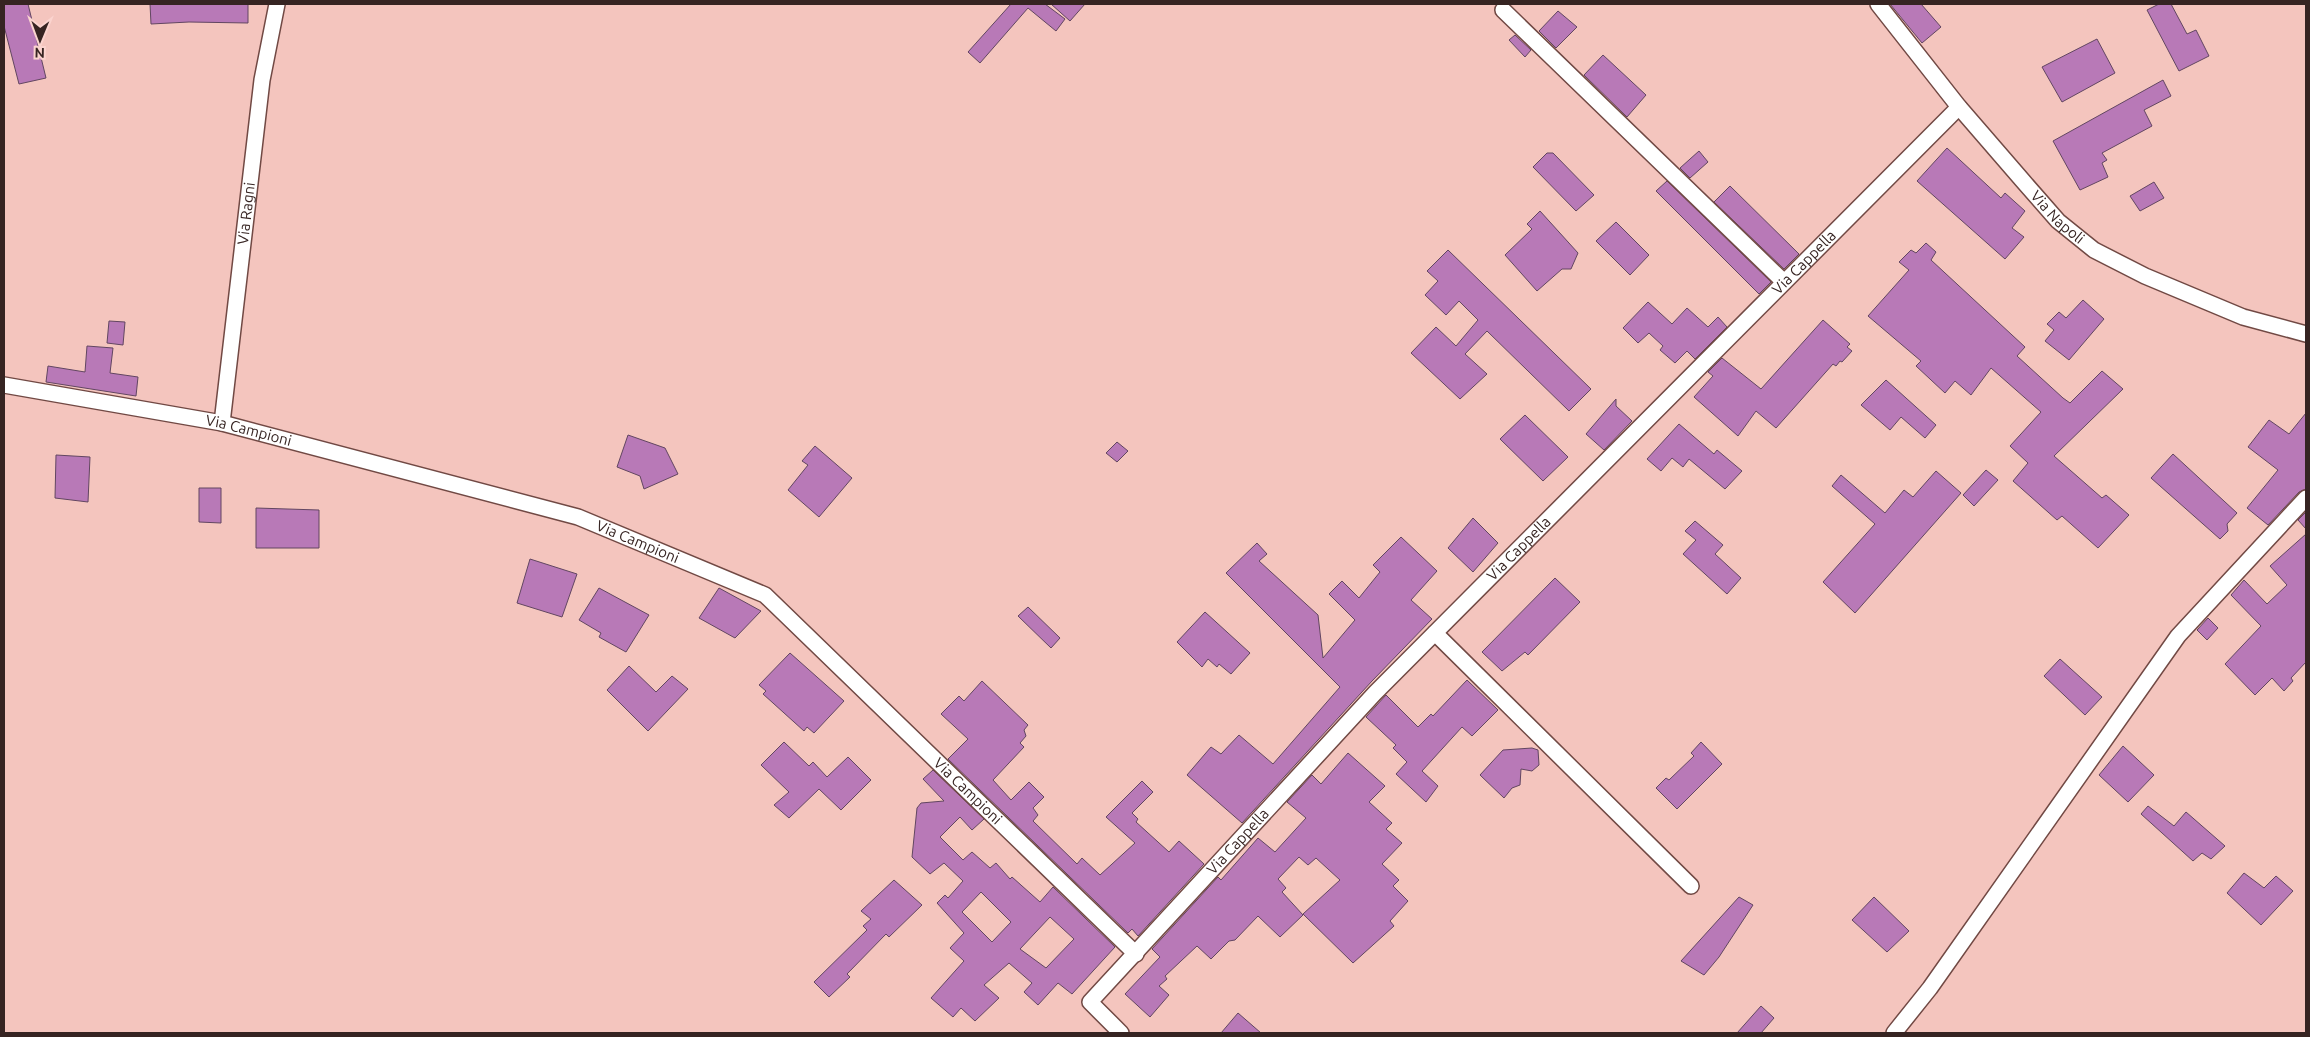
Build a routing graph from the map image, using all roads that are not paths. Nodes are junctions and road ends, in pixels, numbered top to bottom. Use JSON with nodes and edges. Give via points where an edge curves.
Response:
{"nodes":[{"id":1,"x":277,"y":4,"type":"edge"},
{"id":2,"x":1878,"y":4,"type":"edge"},
{"id":3,"x":1503,"y":10,"type":"dead end"},
{"id":4,"x":1959,"y":107,"type":"junction"},
{"id":5,"x":1784,"y":282,"type":"junction"},
{"id":6,"x":2306,"y":334,"type":"edge"},
{"id":7,"x":4,"y":385,"type":"edge"},
{"id":8,"x":222,"y":423,"type":"junction"},
{"id":9,"x":2306,"y":498,"type":"edge"},
{"id":10,"x":1435,"y":633,"type":"junction"},
{"id":11,"x":1691,"y":886,"type":"dead end"},
{"id":12,"x":1136,"y":954,"type":"junction"},
{"id":13,"x":1121,"y":1033,"type":"edge"},
{"id":14,"x":1894,"y":1033,"type":"edge"}],
"edges":[{"from":1,"to":8,"type":"street","name":"Via Ragni","via":[[262,80]]},
{"from":2,"to":4,"type":"street","name":"Via Napoli"},
{"from":3,"to":5,"type":"street"},
{"from":4,"to":5,"type":"street","name":"Via Cappella"},
{"from":4,"to":6,"type":"street","name":"Via Napoli","via":[[2058,221],[2094,250],[2145,276],[2243,317]]},
{"from":5,"to":10,"type":"street","name":"Via Cappella"},
{"from":7,"to":8,"type":"street","name":"Via Campioni"},
{"from":8,"to":12,"type":"street","name":"Via Campioni","via":[[578,517],[765,595]]},
{"from":9,"to":14,"type":"street","via":[[2178,636],[1930,988]]},
{"from":10,"to":11,"type":"street"},
{"from":10,"to":12,"type":"street","name":"Via Cappella","via":[[1375,693]]},
{"from":12,"to":13,"type":"street","name":"Via Cappella","via":[[1090,1002]]}]}
